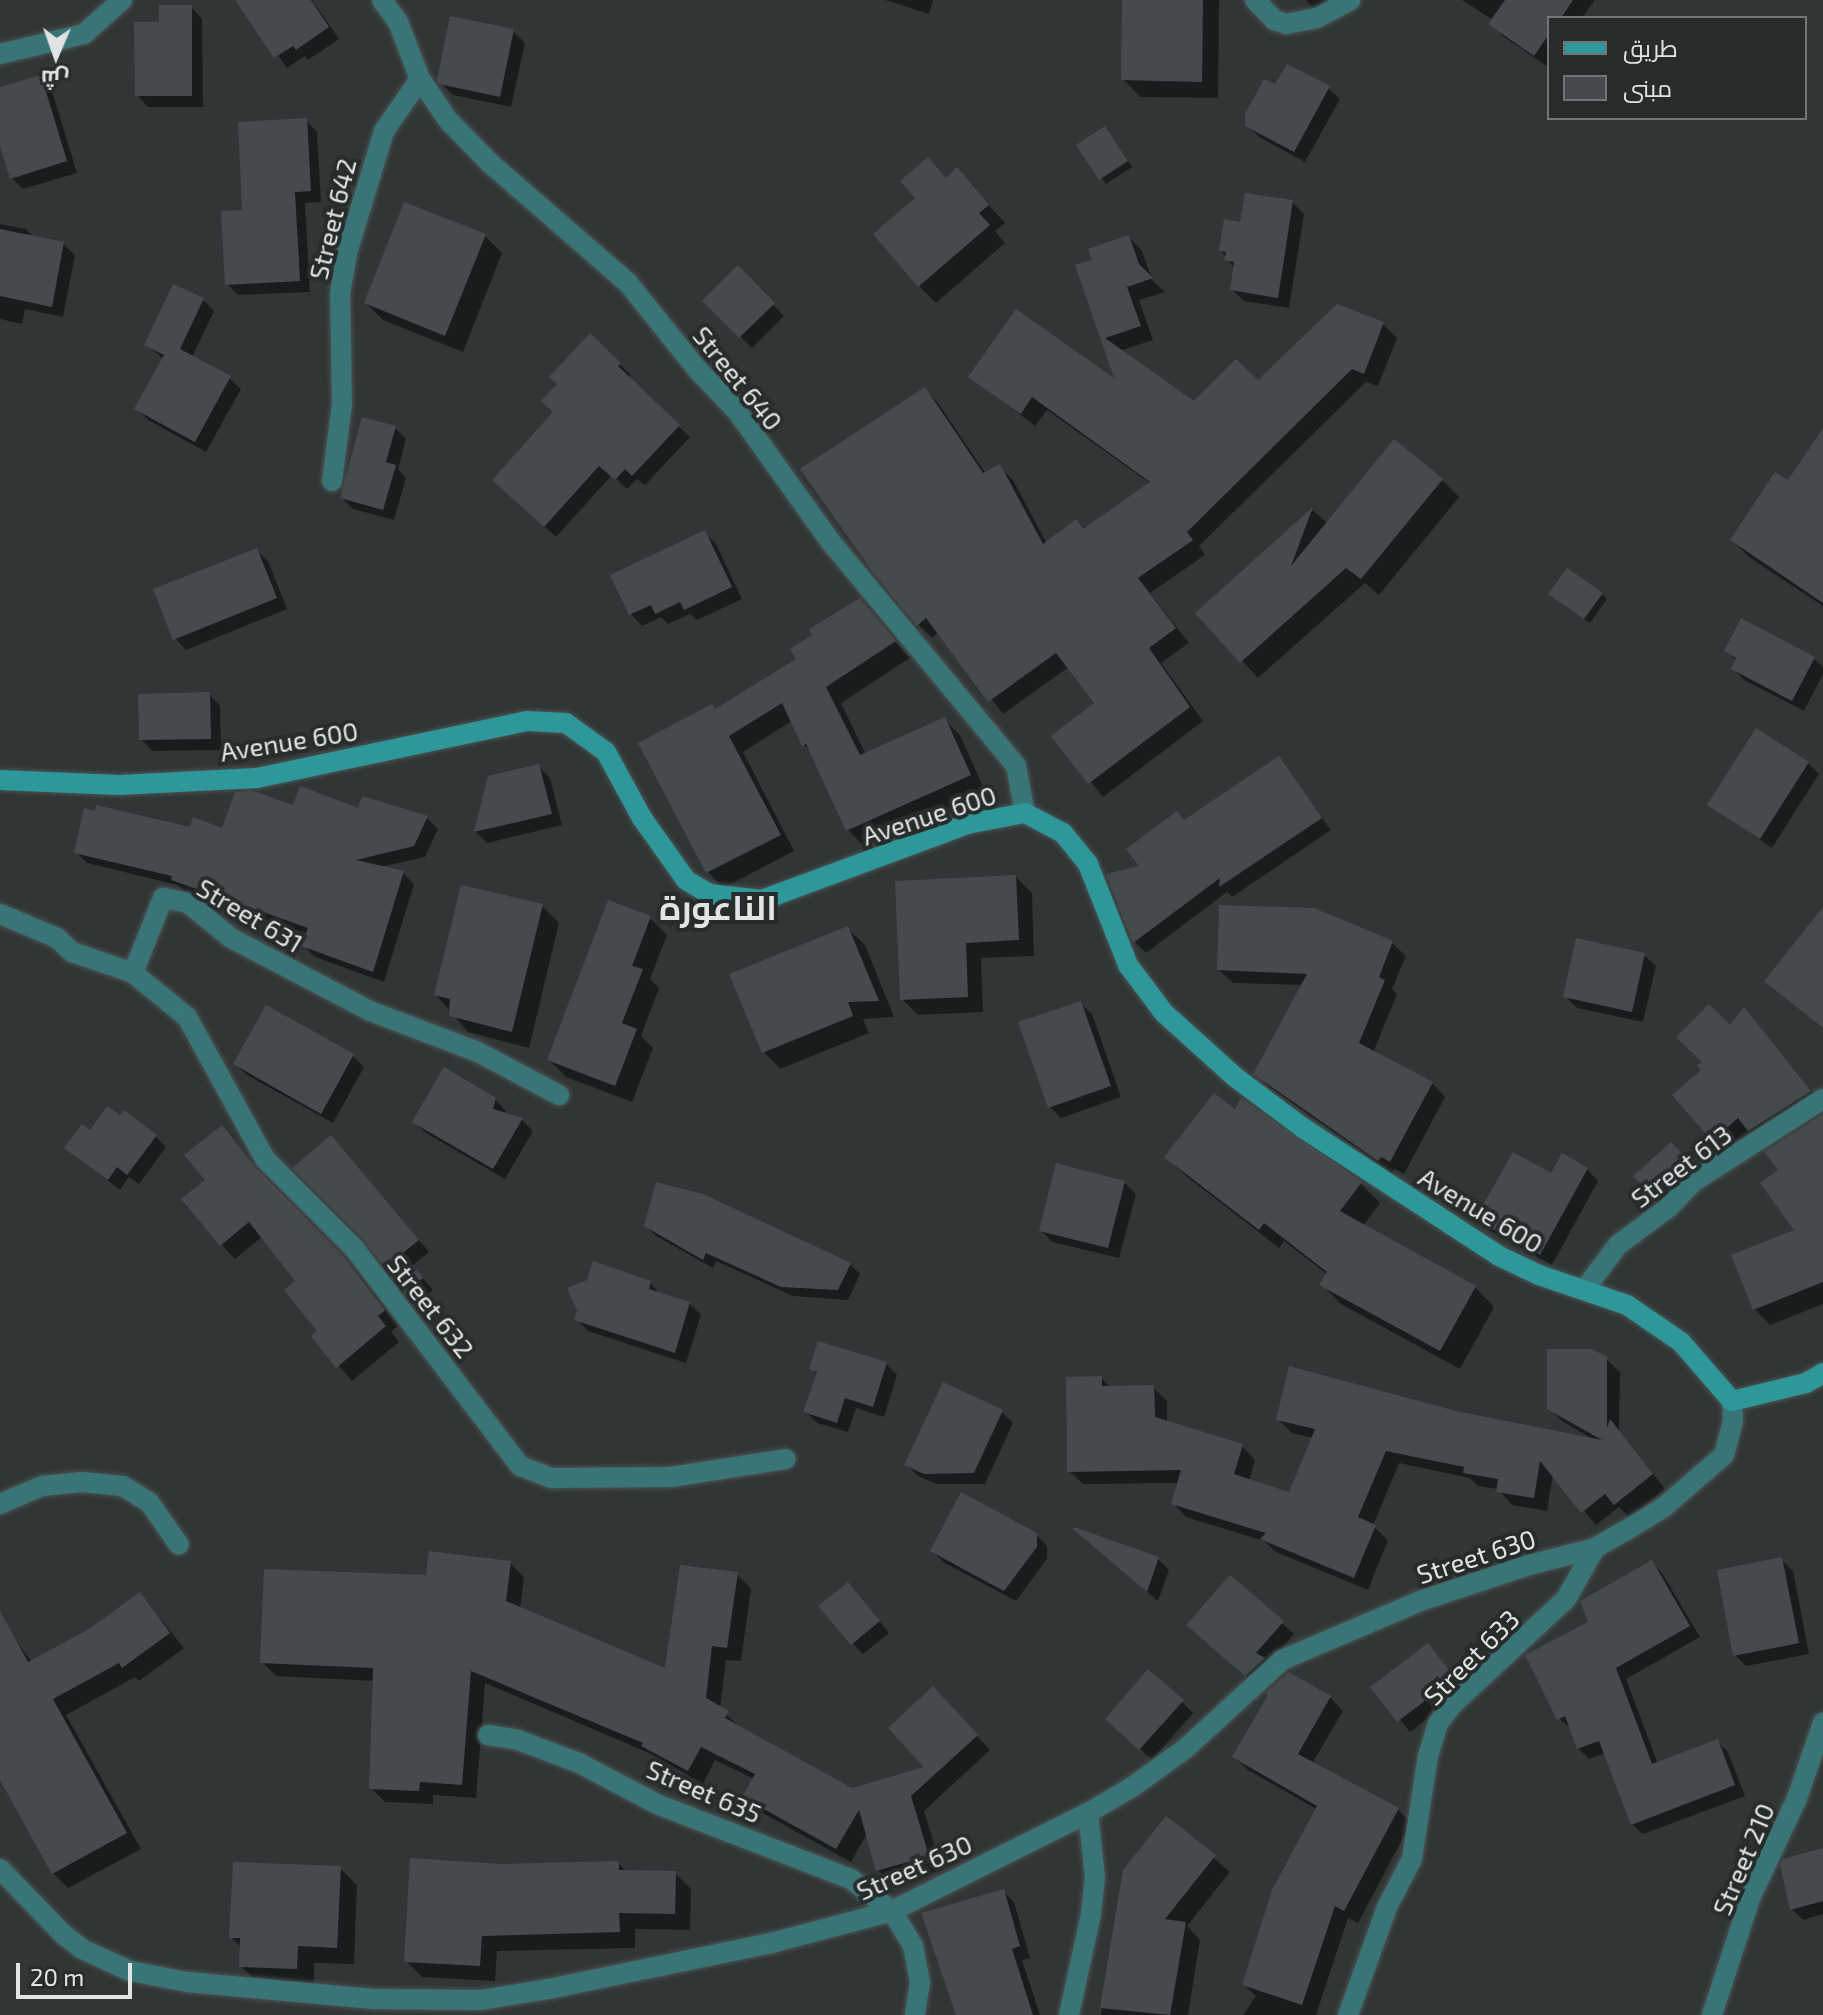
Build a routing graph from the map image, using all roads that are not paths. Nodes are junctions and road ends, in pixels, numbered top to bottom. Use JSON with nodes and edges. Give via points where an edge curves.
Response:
{"nodes":[{"id":1,"x":122,"y":0,"type":"edge"},
{"id":2,"x":382,"y":0,"type":"edge"},
{"id":3,"x":1255,"y":0,"type":"edge"},
{"id":4,"x":1351,"y":0,"type":"edge"},
{"id":5,"x":0,"y":54,"type":"edge"},
{"id":6,"x":420,"y":79,"type":"junction"},
{"id":7,"x":332,"y":481,"type":"dead end"},
{"id":8,"x":0,"y":780,"type":"edge"},
{"id":9,"x":1025,"y":813,"type":"junction"},
{"id":10,"x":0,"y":914,"type":"edge"},
{"id":11,"x":133,"y":973,"type":"junction"},
{"id":12,"x":559,"y":1095,"type":"dead end"},
{"id":13,"x":1823,"y":1099,"type":"edge"},
{"id":14,"x":1584,"y":1290,"type":"junction"},
{"id":15,"x":1823,"y":1373,"type":"edge"},
{"id":16,"x":1732,"y":1401,"type":"junction"},
{"id":17,"x":786,"y":1459,"type":"dead end"},
{"id":18,"x":0,"y":1504,"type":"edge"},
{"id":19,"x":179,"y":1545,"type":"dead end"},
{"id":20,"x":1595,"y":1548,"type":"junction"},
{"id":21,"x":1823,"y":1723,"type":"edge"},
{"id":22,"x":488,"y":1735,"type":"dead end"},
{"id":23,"x":1088,"y":1813,"type":"junction"},
{"id":24,"x":0,"y":1869,"type":"edge"},
{"id":25,"x":892,"y":1911,"type":"junction"},
{"id":26,"x":374,"y":2007,"type":"edge"},
{"id":27,"x":915,"y":2015,"type":"edge"},
{"id":28,"x":1069,"y":2015,"type":"edge"},
{"id":29,"x":1348,"y":2015,"type":"edge"},
{"id":30,"x":1712,"y":2015,"type":"edge"}],
"edges":[{"from":1,"to":5,"type":"street","via":[[84,34]]},
{"from":2,"to":6,"type":"street","name":"Street 640","via":[[398,22]]},
{"from":3,"to":4,"type":"street","via":[[1274,20],[1286,24],[1317,18]]},
{"from":6,"to":7,"type":"street","name":"Street 642","via":[[384,131],[347,253],[340,294],[342,404]]},
{"from":6,"to":9,"type":"street","name":"Street 640","via":[[448,120],[490,163],[628,283],[737,411],[830,541],[1016,766]]},
{"from":8,"to":9,"type":"main road","name":"Avenue 600","via":[[119,785],[257,778],[527,721],[566,723],[606,752],[642,818],[686,880],[709,894],[762,900],[967,824]]},
{"from":9,"to":14,"type":"main road","name":"Avenue 600","via":[[1063,833],[1088,864],[1128,965],[1164,1013],[1202,1050],[1303,1128],[1456,1230],[1539,1275]]},
{"from":10,"to":11,"type":"street","via":[[57,938],[72,952]]},
{"from":11,"to":12,"type":"street","name":"Street 631","via":[[163,898],[188,903],[231,938],[370,1011],[478,1052]]},
{"from":11,"to":17,"type":"street","name":"Street 632","via":[[187,1017],[265,1159],[354,1248],[520,1466],[552,1478],[671,1477]]},
{"from":13,"to":14,"type":"street","name":"Street 613","via":[[1693,1182],[1618,1245]]},
{"from":14,"to":16,"type":"main road","name":"Avenue 600","via":[[1627,1305],[1681,1342]]},
{"from":15,"to":16,"type":"main road","via":[[1806,1383]]},
{"from":16,"to":20,"type":"street","name":"Street 630","via":[[1733,1422],[1724,1455],[1664,1507]]},
{"from":18,"to":19,"type":"street","via":[[42,1486],[123,1486],[149,1502]]},
{"from":20,"to":23,"type":"street","name":"Street 630","via":[[1420,1601],[1282,1660],[1165,1765]]},
{"from":20,"to":29,"type":"street","name":"Street 633","via":[[1566,1599],[1438,1723],[1412,1859],[1387,1907]]},
{"from":21,"to":30,"type":"street","name":"Street 210","via":[[1796,1801],[1751,1896]]},
{"from":22,"to":25,"type":"street","name":"Street 635","via":[[518,1740],[579,1763],[659,1805],[851,1879]]},
{"from":23,"to":25,"type":"street","name":"Street 630"},
{"from":23,"to":28,"type":"street","via":[[1095,1878]]},
{"from":24,"to":26,"type":"street","name":"Street 630","via":[[82,1949],[130,1971]]},
{"from":25,"to":26,"type":"street","name":"Street 630","via":[[775,1942],[549,1989]]},
{"from":25,"to":27,"type":"street","via":[[913,1946],[920,1982]]}]}
